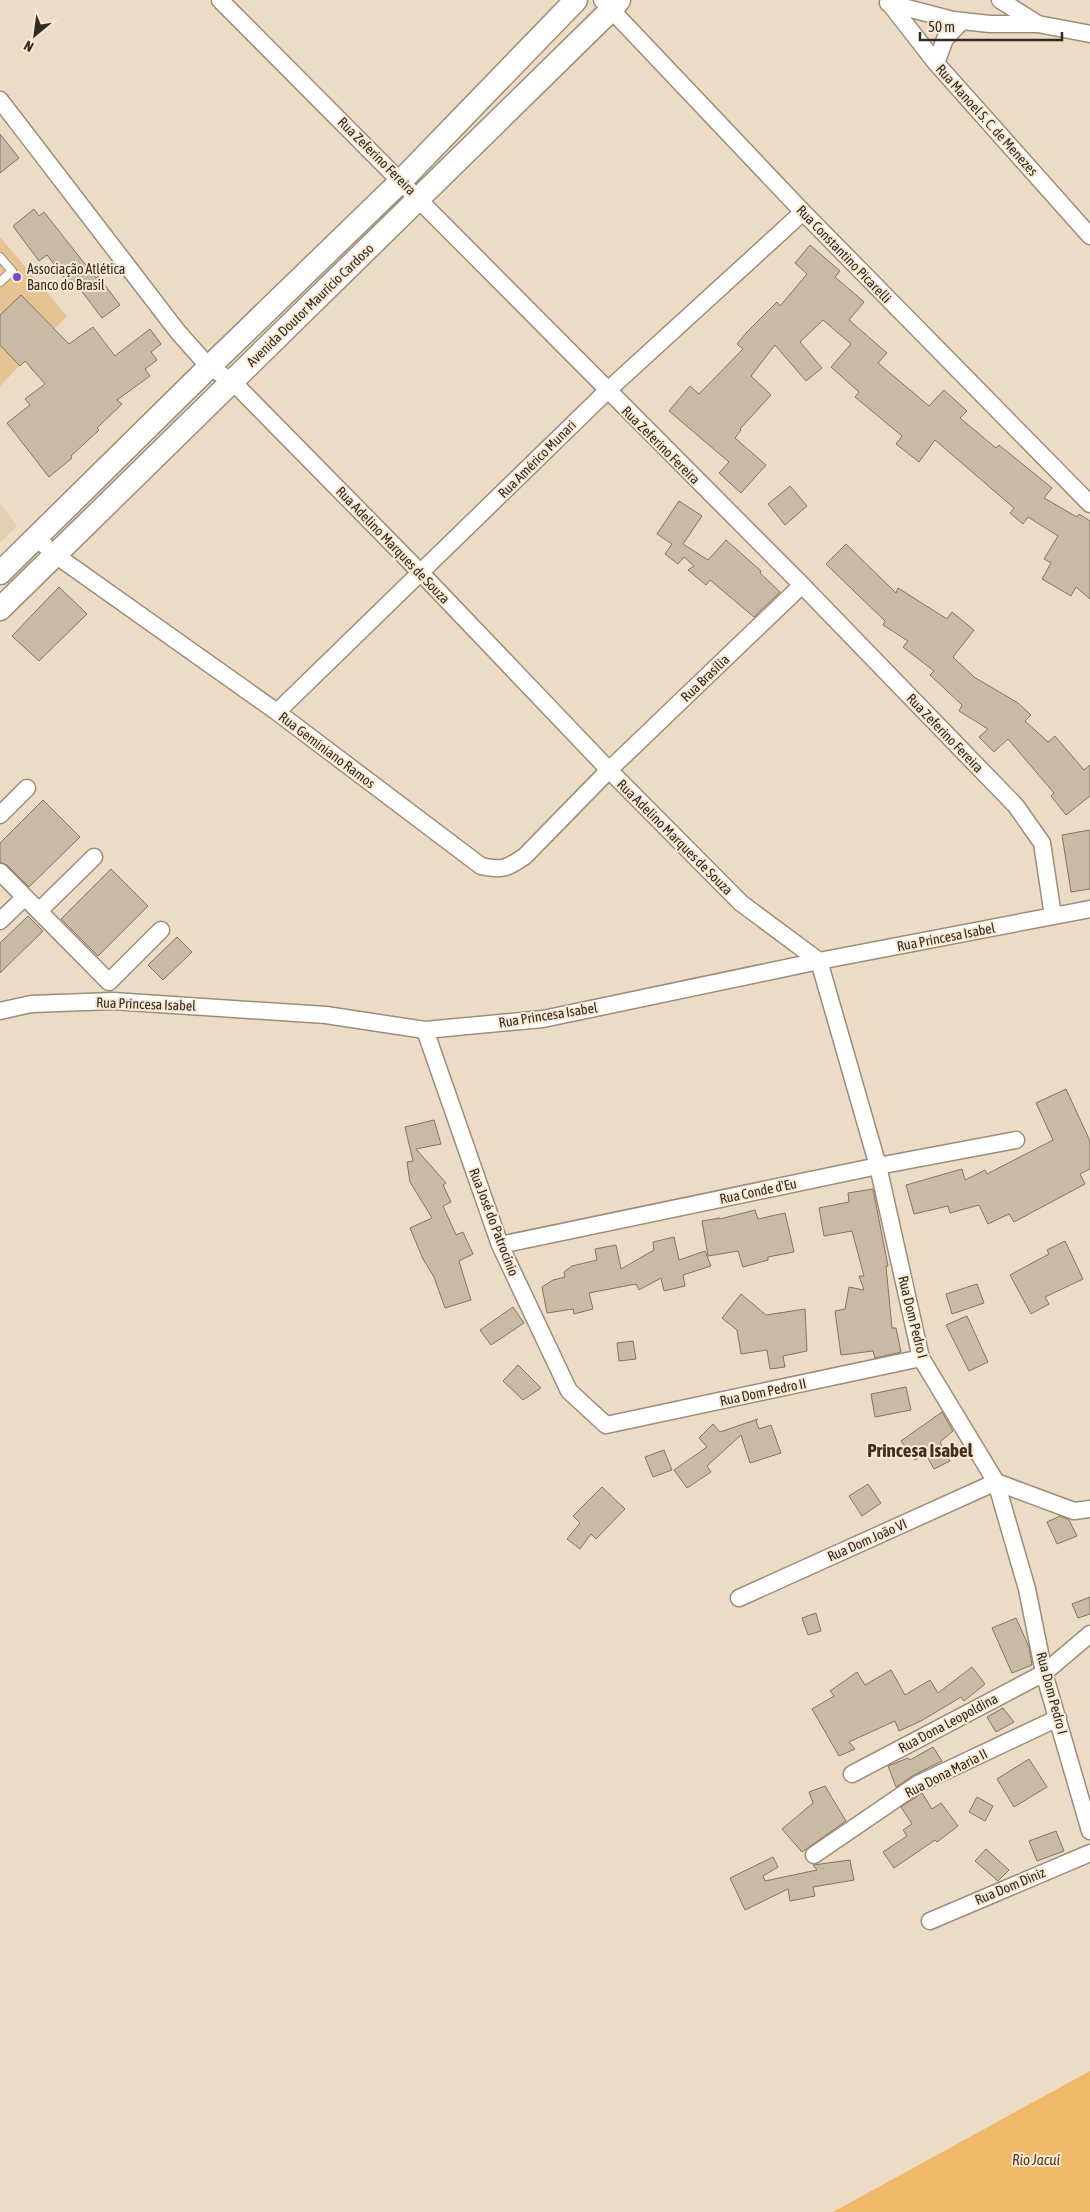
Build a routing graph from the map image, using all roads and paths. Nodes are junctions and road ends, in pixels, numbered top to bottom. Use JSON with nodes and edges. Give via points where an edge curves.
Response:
{"nodes":[{"id":1,"x":220,"y":0,"type":"edge"},
{"id":2,"x":576,"y":0,"type":"edge"},
{"id":3,"x":1000,"y":0,"type":"edge"},
{"id":4,"x":887,"y":1,"type":"edge"},
{"id":5,"x":611,"y":3,"type":"edge"},
{"id":6,"x":962,"y":21,"type":"junction"},
{"id":7,"x":1038,"y":24,"type":"junction"},
{"id":8,"x":1090,"y":34,"type":"edge"},
{"id":9,"x":936,"y":63,"type":"junction"},
{"id":10,"x":0,"y":100,"type":"edge"},
{"id":11,"x":401,"y":181,"type":"junction"},
{"id":12,"x":420,"y":199,"type":"junction"},
{"id":13,"x":803,"y":212,"type":"junction"},
{"id":14,"x":1090,"y":236,"type":"edge"},
{"id":15,"x":0,"y":257,"type":"edge"},
{"id":16,"x":0,"y":282,"type":"edge"},
{"id":17,"x":208,"y":367,"type":"junction"},
{"id":18,"x":232,"y":381,"type":"junction"},
{"id":19,"x":607,"y":391,"type":"junction"},
{"id":20,"x":1090,"y":504,"type":"edge"},
{"id":21,"x":36,"y":537,"type":"junction"},
{"id":22,"x":54,"y":554,"type":"junction"},
{"id":23,"x":0,"y":573,"type":"edge"},
{"id":24,"x":421,"y":574,"type":"junction"},
{"id":25,"x":802,"y":585,"type":"junction"},
{"id":26,"x":0,"y":609,"type":"edge"},
{"id":27,"x":277,"y":712,"type":"junction"},
{"id":28,"x":609,"y":770,"type":"junction"},
{"id":29,"x":27,"y":788,"type":"dead end"},
{"id":30,"x":0,"y":815,"type":"edge"},
{"id":31,"x":94,"y":857,"type":"dead end"},
{"id":32,"x":0,"y":872,"type":"edge"},
{"id":33,"x":25,"y":897,"type":"junction"},
{"id":34,"x":1090,"y":909,"type":"edge"},
{"id":35,"x":39,"y":912,"type":"junction"},
{"id":36,"x":1053,"y":916,"type":"junction"},
{"id":37,"x":0,"y":921,"type":"edge"},
{"id":38,"x":161,"y":930,"type":"dead end"},
{"id":39,"x":820,"y":961,"type":"junction"},
{"id":40,"x":0,"y":1011,"type":"edge"},
{"id":41,"x":425,"y":1030,"type":"junction"},
{"id":42,"x":1016,"y":1140,"type":"dead end"},
{"id":43,"x":878,"y":1166,"type":"junction"},
{"id":44,"x":500,"y":1245,"type":"junction"},
{"id":45,"x":921,"y":1358,"type":"junction"},
{"id":46,"x":606,"y":1425,"type":"joint"},
{"id":47,"x":996,"y":1482,"type":"junction"},
{"id":48,"x":1090,"y":1509,"type":"edge"},
{"id":49,"x":739,"y":1598,"type":"dead end"},
{"id":50,"x":1090,"y":1634,"type":"edge"},
{"id":51,"x":1044,"y":1673,"type":"junction"},
{"id":52,"x":1058,"y":1718,"type":"junction"},
{"id":53,"x":852,"y":1774,"type":"dead end"},
{"id":54,"x":1090,"y":1831,"type":"edge"},
{"id":55,"x":1090,"y":1852,"type":"edge"},
{"id":56,"x":814,"y":1855,"type":"dead end"},
{"id":57,"x":930,"y":1921,"type":"dead end"}],
"edges":[{"from":1,"to":11,"type":"street","name":"Rua Zeferino Fereira"},
{"from":2,"to":11,"type":"street","name":"Avenida Doutor Maurício Cardoso"},
{"from":3,"to":7,"type":"street"},
{"from":4,"to":6,"type":"street"},
{"from":4,"to":9,"type":"street","name":"Rua Manoel S. C. de Menezes"},
{"from":5,"to":12,"type":"street","name":"Avenida Doutor Maurício Cardoso"},
{"from":5,"to":13,"type":"street","name":"Rua Constantino Picarelli"},
{"from":6,"to":7,"type":"street"},
{"from":6,"to":9,"type":"street","via":[[946,39]]},
{"from":7,"to":8,"type":"street"},
{"from":9,"to":14,"type":"street","name":"Rua Manoel S. C. de Menezes"},
{"from":10,"to":17,"type":"street","name":"Rua Adelino Marques de Souza"},
{"from":11,"to":12,"type":"street","name":"Rua Zeferino Fereira"},
{"from":11,"to":17,"type":"street","name":"Avenida Doutor Maurício Cardoso"},
{"from":12,"to":18,"type":"street","name":"Avenida Doutor Maurício Cardoso"},
{"from":12,"to":19,"type":"street","name":"Rua Zeferino Fereira"},
{"from":13,"to":19,"type":"street","name":"Rua Américo Munari"},
{"from":13,"to":20,"type":"street","name":"Rua Constantino Picarelli"},
{"from":15,"to":16,"type":"lane","via":[[12,271]]},
{"from":17,"to":18,"type":"street","name":"Rua Adelino Marques de Souza"},
{"from":17,"to":21,"type":"street","name":"Avenida Doutor Maurício Cardoso"},
{"from":18,"to":22,"type":"street","name":"Avenida Doutor Maurício Cardoso"},
{"from":18,"to":24,"type":"street","name":"Rua Adelino Marques de Souza"},
{"from":19,"to":24,"type":"street","name":"Rua Américo Munari"},
{"from":19,"to":25,"type":"street","name":"Rua Zeferino Fereira"},
{"from":21,"to":22,"type":"street","name":"Rua Geminiano Ramos"},
{"from":21,"to":23,"type":"street","name":"Avenida Doutor Maurício Cardoso"},
{"from":22,"to":26,"type":"street","name":"Avenida Doutor Maurício Cardoso"},
{"from":22,"to":27,"type":"street","name":"Rua Geminiano Ramos"},
{"from":24,"to":27,"type":"street","name":"Rua Américo Munari"},
{"from":24,"to":28,"type":"street","name":"Rua Adelino Marques de Souza"},
{"from":25,"to":28,"type":"street","name":"Rua Brasília"},
{"from":25,"to":36,"type":"street","name":"Rua Zeferino Fereira","via":[[1016,806],[1042,843]]},
{"from":27,"to":28,"type":"street","name":"Rua Geminiano Ramos","via":[[481,866],[497,870],[525,856]]},
{"from":28,"to":39,"type":"street","name":"Rua Adelino Marques de Souza","via":[[741,903]]},
{"from":29,"to":30,"type":"street"},
{"from":31,"to":35,"type":"street"},
{"from":32,"to":33,"type":"street"},
{"from":33,"to":35,"type":"street"},
{"from":33,"to":37,"type":"street"},
{"from":34,"to":36,"type":"street","name":"Rua Princesa Isabel"},
{"from":35,"to":38,"type":"street","via":[[108,982]]},
{"from":36,"to":39,"type":"street","name":"Rua Princesa Isabel"},
{"from":39,"to":41,"type":"street","name":"Rua Princesa Isabel","via":[[543,1019]]},
{"from":39,"to":43,"type":"street","name":"Rua Dom Pedro I"},
{"from":40,"to":41,"type":"street","name":"Rua Princesa Isabel","via":[[31,1004],[113,1001],[326,1015]]},
{"from":41,"to":44,"type":"street","name":"Rua José do Patrocínio"},
{"from":42,"to":43,"type":"street","name":"Rua Conde d'Eu"},
{"from":43,"to":44,"type":"street","name":"Rua Conde d'Eu"},
{"from":43,"to":45,"type":"street","name":"Rua Dom Pedro I"},
{"from":44,"to":46,"type":"street","name":"Rua José do Patrocínio","via":[[569,1391]]},
{"from":45,"to":46,"type":"street","name":"Rua Dom Pedro II"},
{"from":45,"to":47,"type":"street","name":"Rua Dom Pedro I"},
{"from":47,"to":48,"type":"street","via":[[1074,1510]]},
{"from":47,"to":49,"type":"street","name":"Rua Dom João VI"},
{"from":47,"to":51,"type":"street","name":"Rua Dom Pedro I","via":[[1028,1589]]},
{"from":50,"to":51,"type":"street","name":"Rua Dona Leopoldina"},
{"from":51,"to":52,"type":"street","name":"Rua Dom Pedro I"},
{"from":51,"to":53,"type":"street","name":"Rua Dona Leopoldina"},
{"from":52,"to":54,"type":"street","name":"Rua Dom Pedro I"},
{"from":52,"to":56,"type":"street","name":"Rua Dona Maria II","via":[[918,1784]]},
{"from":55,"to":57,"type":"street","name":"Rua Dom Diniz"}]}
